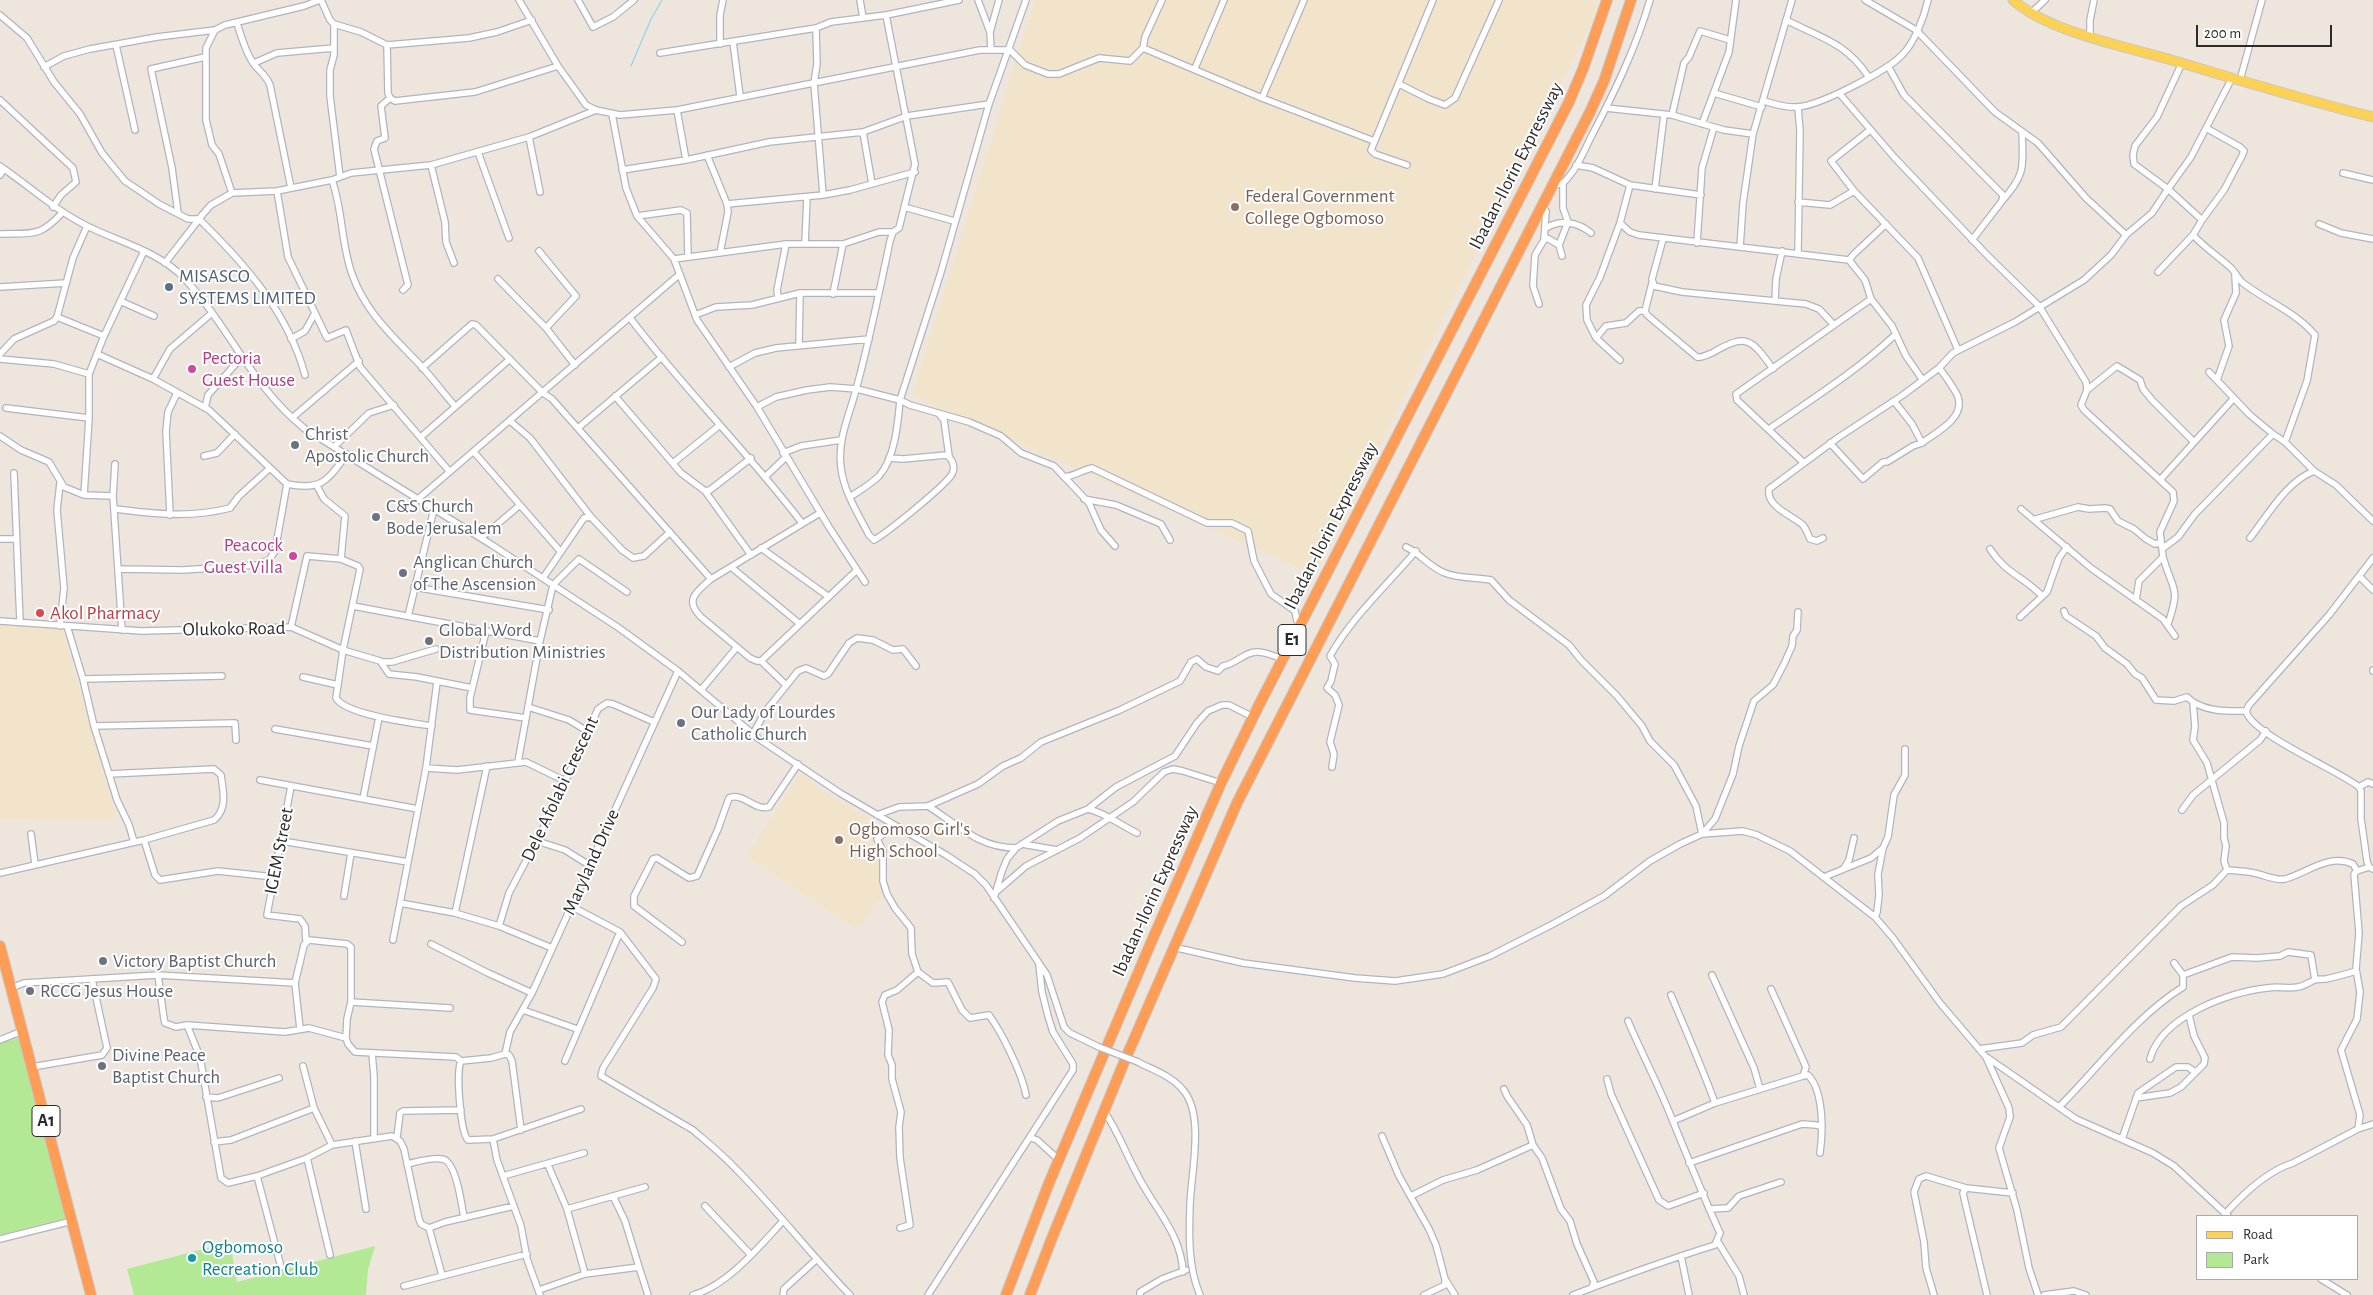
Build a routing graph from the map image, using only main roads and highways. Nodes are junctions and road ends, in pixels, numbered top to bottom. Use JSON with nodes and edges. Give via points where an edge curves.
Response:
{"nodes":[{"id":1,"x":1607,"y":0,"type":"edge"},
{"id":2,"x":1631,"y":0,"type":"edge"},
{"id":3,"x":2013,"y":0,"type":"edge"},
{"id":4,"x":2373,"y":117,"type":"edge"},
{"id":5,"x":0,"y":946,"type":"edge"},
{"id":6,"x":91,"y":1295,"type":"edge"},
{"id":7,"x":1006,"y":1295,"type":"edge"},
{"id":8,"x":1030,"y":1295,"type":"edge"}],
"edges":[{"from":1,"to":7,"type":"highway","name":"Ibadan-Ilorin Expressway","number":"E1","via":[[1569,102],[1221,783],[1059,1160]]},
{"from":2,"to":8,"type":"highway","name":"Ibadan-Ilorin Expressway","number":"E1","via":[[1604,81],[1237,803],[1173,947]]},
{"from":3,"to":4,"type":"main road","via":[[2031,13],[2090,36]]},
{"from":5,"to":6,"type":"highway","number":"A1"}]}
